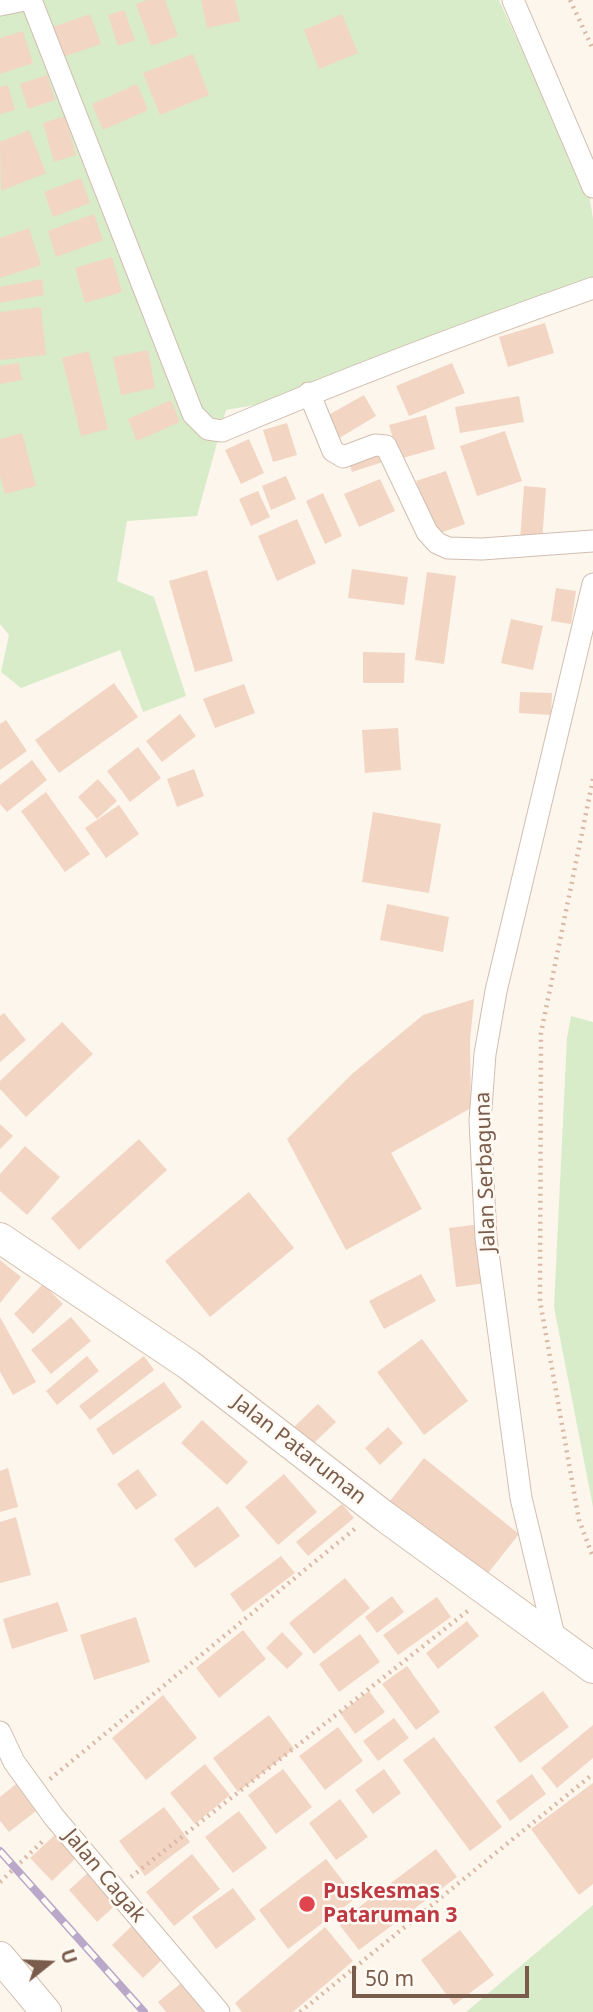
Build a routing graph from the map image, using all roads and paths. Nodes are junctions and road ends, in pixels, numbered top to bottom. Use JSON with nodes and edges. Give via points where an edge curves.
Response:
{"nodes":[{"id":1,"x":25,"y":0,"type":"edge"},
{"id":2,"x":31,"y":0,"type":"edge"},
{"id":3,"x":513,"y":0,"type":"edge"},
{"id":4,"x":570,"y":0,"type":"edge"},
{"id":5,"x":0,"y":5,"type":"edge"},
{"id":6,"x":593,"y":49,"type":"edge"},
{"id":7,"x":593,"y":187,"type":"edge"},
{"id":8,"x":593,"y":288,"type":"edge"},
{"id":9,"x":309,"y":393,"type":"junction"},
{"id":10,"x":593,"y":541,"type":"edge"},
{"id":11,"x":593,"y":584,"type":"edge"},
{"id":12,"x":593,"y":779,"type":"edge"},
{"id":13,"x":0,"y":1238,"type":"edge"},
{"id":14,"x":377,"y":1511,"type":"junction"},
{"id":15,"x":593,"y":1557,"type":"edge"},
{"id":16,"x":490,"y":1593,"type":"junction"},
{"id":17,"x":555,"y":1640,"type":"junction"},
{"id":18,"x":593,"y":1668,"type":"edge"},
{"id":19,"x":0,"y":1732,"type":"edge"},
{"id":20,"x":593,"y":1774,"type":"edge"},
{"id":21,"x":35,"y":1791,"type":"junction"},
{"id":22,"x":61,"y":1824,"type":"junction"},
{"id":23,"x":0,"y":1882,"type":"edge"},
{"id":24,"x":115,"y":1889,"type":"junction"},
{"id":25,"x":0,"y":1957,"type":"edge"},
{"id":26,"x":46,"y":2012,"type":"edge"},
{"id":27,"x":219,"y":2012,"type":"edge"},
{"id":28,"x":300,"y":2012,"type":"edge"}],
"edges":[{"from":1,"to":5,"type":"street"},
{"from":2,"to":9,"type":"street","via":[[192,414],[208,429],[222,431]]},
{"from":3,"to":7,"type":"street"},
{"from":4,"to":6,"type":"path"},
{"from":8,"to":9,"type":"street"},
{"from":9,"to":10,"type":"street","via":[[333,451],[343,457],[375,445],[386,446],[427,532],[437,543],[448,548],[482,549]]},
{"from":11,"to":17,"type":"street","name":"Jalan Serbaguna","via":[[496,991],[480,1121],[486,1238],[515,1458]]},
{"from":12,"to":15,"type":"path","via":[[541,1033],[540,1274],[540,1301],[579,1520]]},
{"from":13,"to":14,"type":"street","name":"Jalan Pataruman","via":[[189,1365]]},
{"from":14,"to":16,"type":"street","name":"Jalan Pataruman"},
{"from":14,"to":21,"type":"path"},
{"from":16,"to":17,"type":"street","name":"Jalan Pataruman"},
{"from":16,"to":24,"type":"path"},
{"from":17,"to":18,"type":"street","name":"Jalan Pataruman"},
{"from":19,"to":21,"type":"street","name":"Jalan Cagak"},
{"from":20,"to":28,"type":"path"},
{"from":21,"to":22,"type":"street","name":"Jalan Cagak"},
{"from":22,"to":23,"type":"path"},
{"from":22,"to":24,"type":"street","name":"Jalan Cagak"},
{"from":24,"to":27,"type":"street","name":"Jalan Cagak"},
{"from":25,"to":26,"type":"street"}]}
